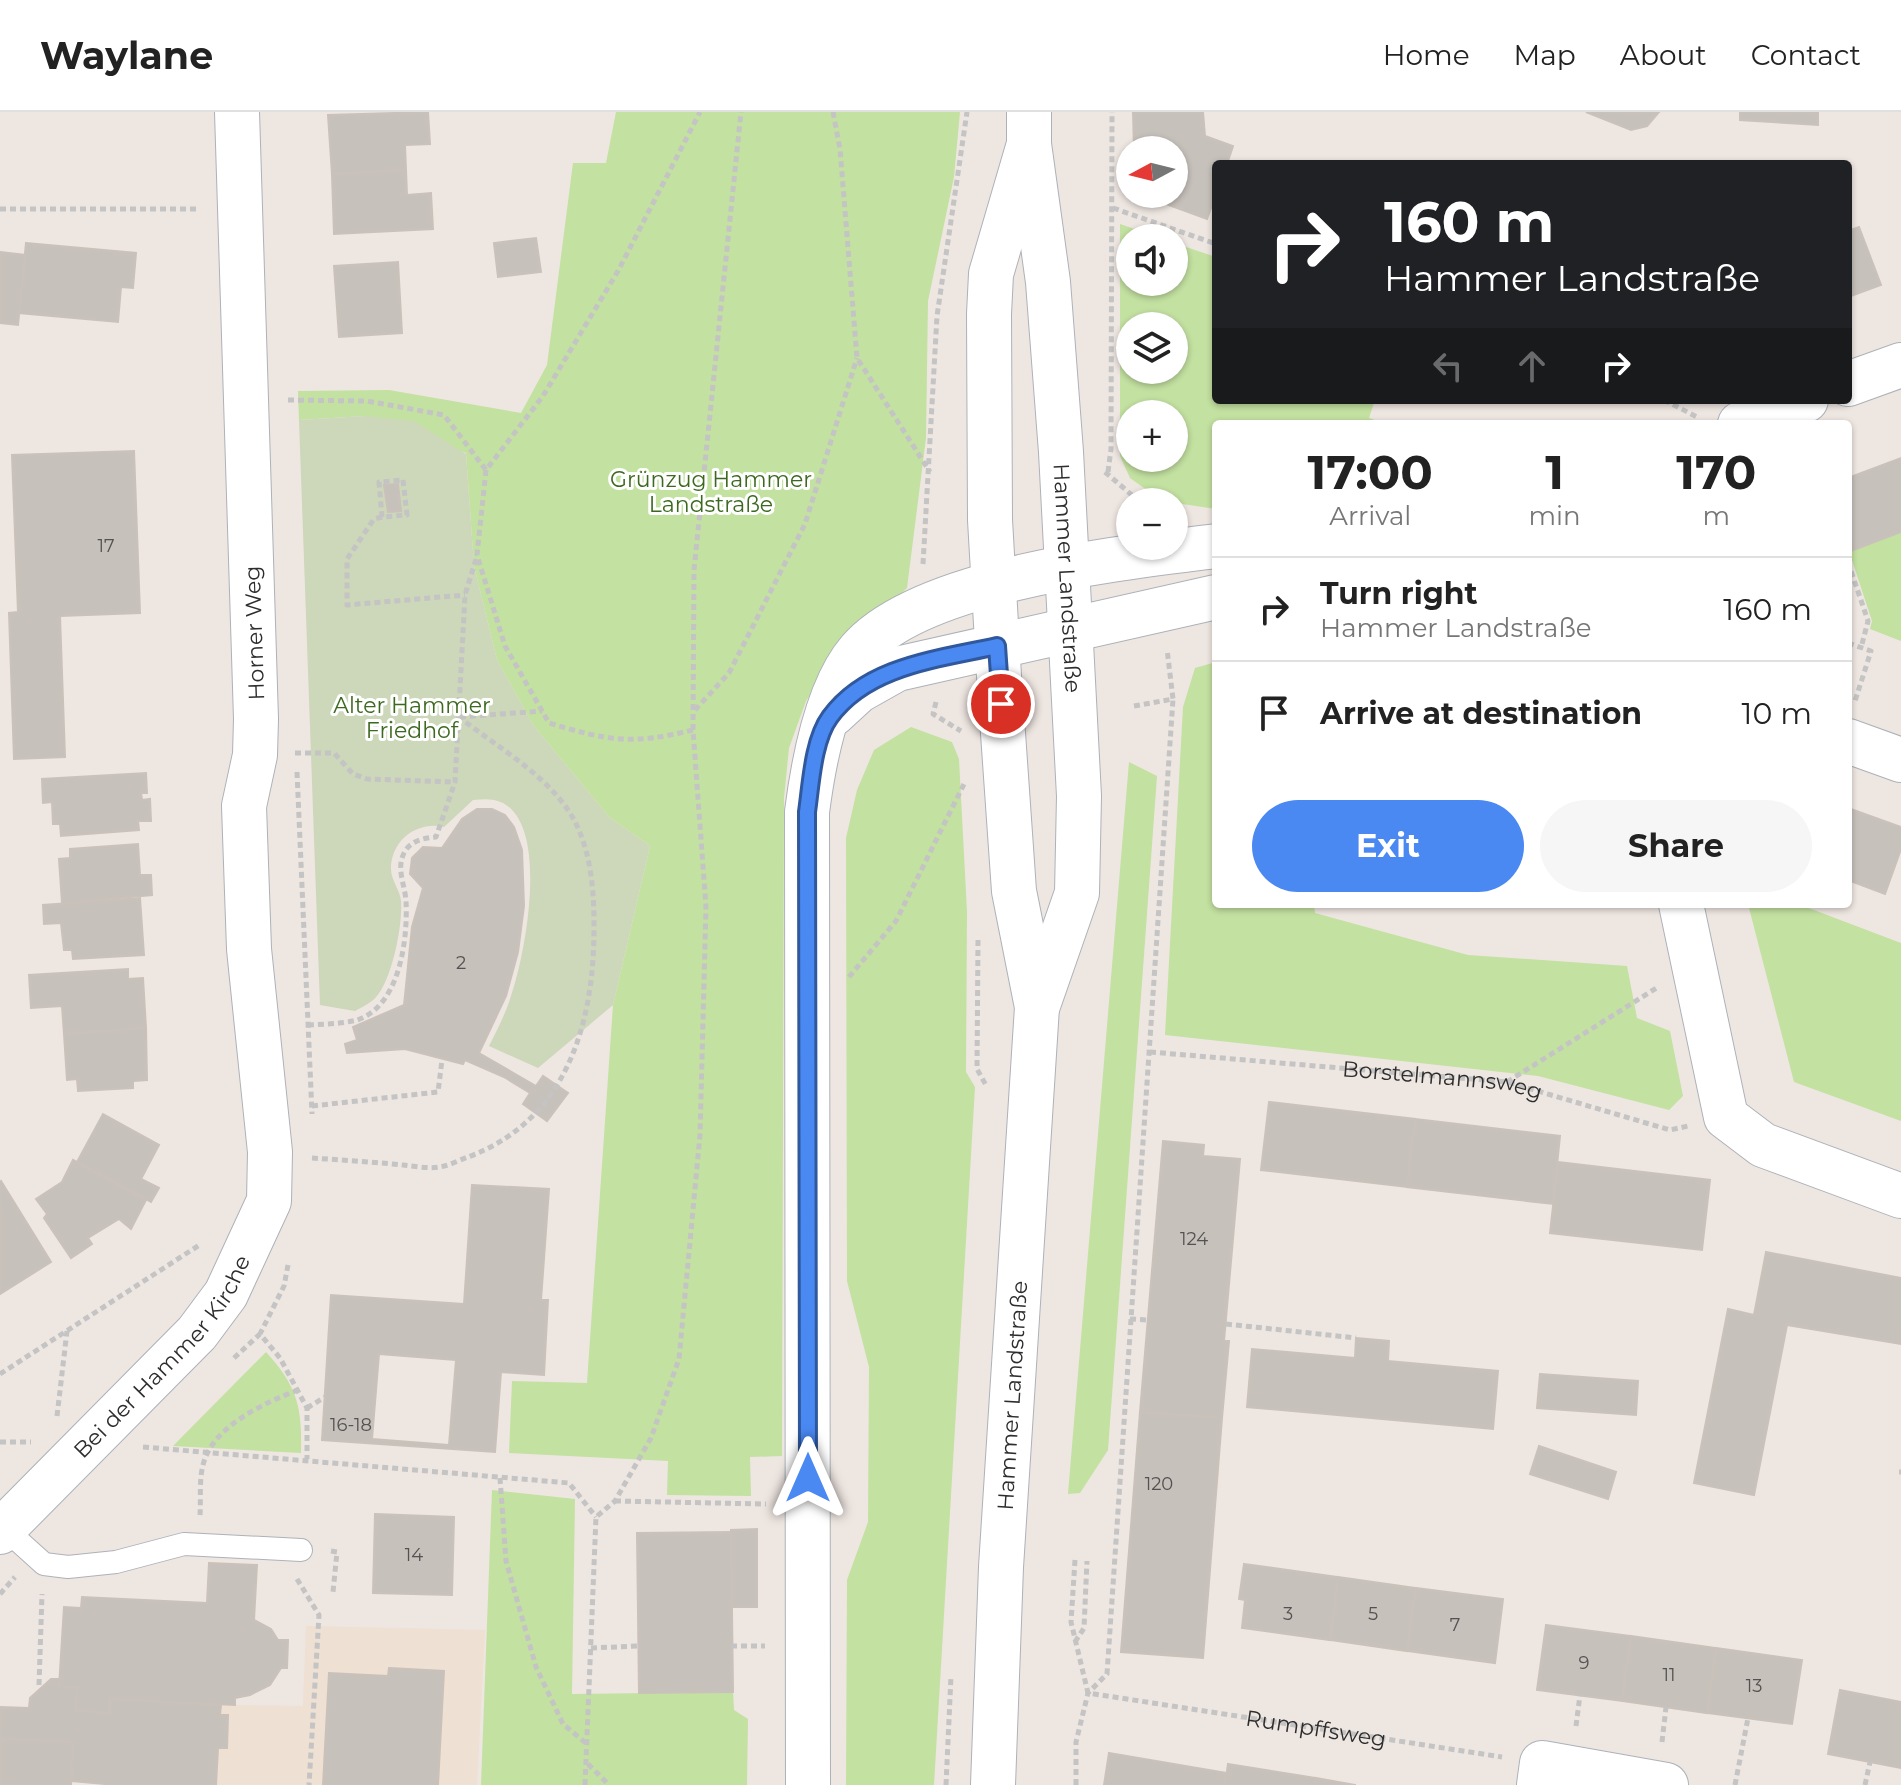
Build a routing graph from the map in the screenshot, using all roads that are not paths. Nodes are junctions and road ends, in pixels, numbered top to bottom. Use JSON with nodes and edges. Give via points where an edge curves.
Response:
{"nodes":[{"id":1,"x":237,"y":112,"type":"edge"},
{"id":2,"x":1029,"y":128,"type":"edge"},
{"id":3,"x":1901,"y":365,"type":"edge"},
{"id":4,"x":1852,"y":383,"type":"edge"},
{"id":5,"x":1795,"y":404,"type":"edge"},
{"id":6,"x":1751,"y":420,"type":"edge"},
{"id":7,"x":1212,"y":547,"type":"edge"},
{"id":8,"x":1068,"y":570,"type":"junction"},
{"id":9,"x":994,"y":585,"type":"junction"},
{"id":10,"x":1212,"y":598,"type":"edge"},
{"id":11,"x":1071,"y":631,"type":"junction"},
{"id":12,"x":997,"y":646,"type":"junction"},
{"id":13,"x":829,"y":718,"type":"junction"},
{"id":14,"x":1852,"y":725,"type":"edge"},
{"id":15,"x":1901,"y":760,"type":"edge"},
{"id":16,"x":1682,"y":908,"type":"edge"},
{"id":17,"x":1037,"y":1007,"type":"junction"},
{"id":18,"x":298,"y":1151,"type":"joint"},
{"id":19,"x":1901,"y":1196,"type":"edge"},
{"id":20,"x":2,"y":1530,"type":"edge"},
{"id":21,"x":293,"y":1549,"type":"road end"},
{"id":22,"x":1541,"y":1774,"type":"edge"},
{"id":23,"x":808,"y":1785,"type":"edge"},
{"id":24,"x":993,"y":1785,"type":"edge"},
{"id":25,"x":1666,"y":1785,"type":"edge"}],
"edges":[{"from":1,"to":18,"type":"street","name":"Horner Weg","via":[[247,402],[275,754],[244,806],[249,949]]},
{"from":2,"to":8,"type":"street","name":"Hammer Landstraße","via":[[1048,282]]},
{"from":2,"to":9,"type":"street","name":"Hammer Landstraße","via":[[991,274]]},
{"from":3,"to":4,"type":"street"},
{"from":5,"to":6,"type":"street"},
{"from":7,"to":8,"type":"street"},
{"from":8,"to":9,"type":"street"},
{"from":8,"to":11,"type":"street","name":"Hammer Landstraße"},
{"from":9,"to":12,"type":"street","name":"Hammer Landstraße"},
{"from":9,"to":13,"type":"street","via":[[926,606],[884,628],[857,654]]},
{"from":10,"to":11,"type":"street"},
{"from":11,"to":12,"type":"street"},
{"from":11,"to":17,"type":"street","name":"Hammer Landstraße","via":[[1079,796],[1077,893]]},
{"from":12,"to":13,"type":"street","via":[[882,675]]},
{"from":12,"to":17,"type":"street","name":"Hammer Landstraße","via":[[1014,891]]},
{"from":13,"to":23,"type":"street","via":[[807,812]]},
{"from":14,"to":15,"type":"street"},
{"from":16,"to":19,"type":"street","via":[[1726,1117],[1763,1145]]},
{"from":17,"to":24,"type":"street","name":"Hammer Landstraße","via":[[1001,1567]]},
{"from":18,"to":20,"type":"street","name":"Bei der Hammer Kirche","via":[[226,1294],[197,1333]]},
{"from":20,"to":21,"type":"lane","via":[[44,1564],[68,1567],[116,1562],[184,1544]]},
{"from":22,"to":25,"type":"street"}]}
